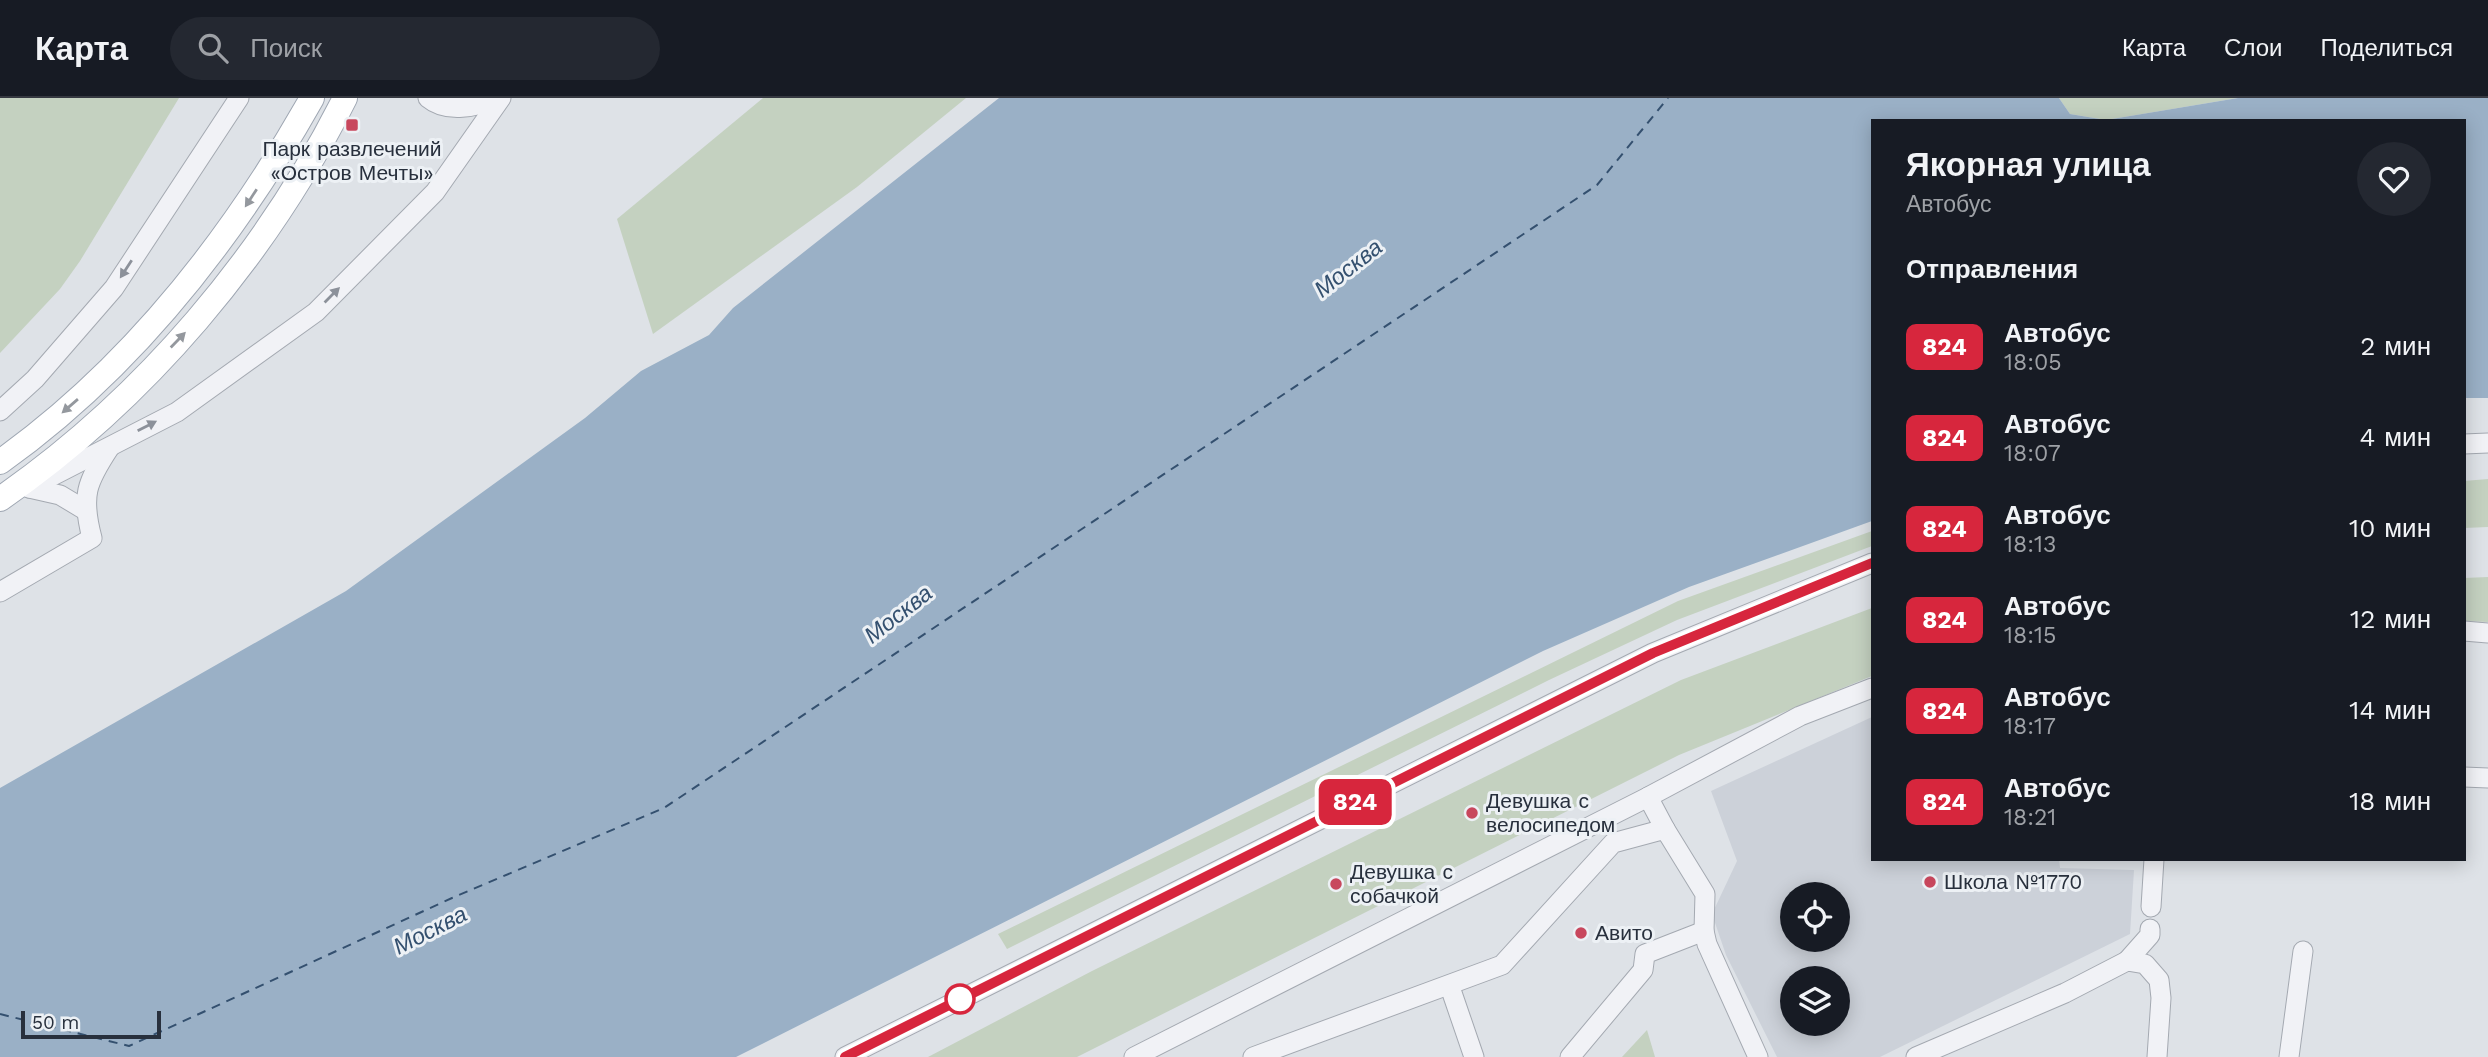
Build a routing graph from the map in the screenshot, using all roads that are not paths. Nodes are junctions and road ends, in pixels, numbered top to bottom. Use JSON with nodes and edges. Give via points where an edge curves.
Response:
{"nodes":[{"id":1,"x":239,"y":98,"type":"edge"},
{"id":2,"x":312,"y":98,"type":"edge"},
{"id":3,"x":345,"y":98,"type":"edge"},
{"id":4,"x":428,"y":98,"type":"edge"},
{"id":5,"x":499,"y":98,"type":"edge"},
{"id":6,"x":0,"y":411,"type":"edge"},
{"id":7,"x":2488,"y":443,"type":"edge"},
{"id":8,"x":112,"y":444,"type":"junction"},
{"id":9,"x":2466,"y":444,"type":"edge"},
{"id":10,"x":0,"y":462,"type":"edge"},
{"id":11,"x":29,"y":488,"type":"junction"},
{"id":12,"x":0,"y":501,"type":"edge"},
{"id":13,"x":85,"y":510,"type":"junction"},
{"id":14,"x":1871,"y":563,"type":"edge"},
{"id":15,"x":0,"y":592,"type":"edge"},
{"id":16,"x":2466,"y":631,"type":"edge"},
{"id":17,"x":2488,"y":633,"type":"edge"},
{"id":18,"x":1871,"y":688,"type":"edge"},
{"id":19,"x":2466,"y":777,"type":"edge"},
{"id":20,"x":2488,"y":778,"type":"edge"},
{"id":21,"x":1648,"y":797,"type":"junction"},
{"id":22,"x":1665,"y":829,"type":"junction"},
{"id":23,"x":2154,"y":861,"type":"edge"},
{"id":24,"x":2151,"y":907,"type":"dead end"},
{"id":25,"x":2150,"y":929,"type":"dead end"},
{"id":26,"x":1704,"y":931,"type":"junction"},
{"id":27,"x":2303,"y":951,"type":"dead end"},
{"id":28,"x":2127,"y":961,"type":"junction"},
{"id":29,"x":1450,"y":987,"type":"junction"},
{"id":30,"x":845,"y":1057,"type":"edge"},
{"id":31,"x":1135,"y":1057,"type":"edge"},
{"id":32,"x":1253,"y":1057,"type":"edge"},
{"id":33,"x":1474,"y":1057,"type":"edge"},
{"id":34,"x":1570,"y":1057,"type":"edge"},
{"id":35,"x":1758,"y":1057,"type":"edge"},
{"id":36,"x":1916,"y":1057,"type":"edge"},
{"id":37,"x":2157,"y":1057,"type":"edge"},
{"id":38,"x":2290,"y":1057,"type":"edge"}],
"edges":[{"from":1,"to":6,"type":"street","one_way":true,"via":[[114,288],[35,379]]},
{"from":2,"to":10,"type":"main road","one_way":true,"via":[[239,216],[164,311],[80,397]]},
{"from":12,"to":3,"type":"main road","one_way":true,"via":[[60,455],[187,331],[269,225]]},
{"from":4,"to":5,"type":"street","via":[[455,107],[477,107]]},
{"from":8,"to":5,"type":"street","one_way":true,"via":[[177,412],[316,312],[435,192]]},
{"from":7,"to":9,"type":"street"},
{"from":8,"to":11,"type":"street"},
{"from":8,"to":13,"type":"street","via":[[88,479]]},
{"from":11,"to":12,"type":"street"},
{"from":11,"to":13,"type":"street","via":[[60,495]]},
{"from":13,"to":15,"type":"street","via":[[92,538]]},
{"from":14,"to":30,"type":"street","via":[[1653,653]]},
{"from":16,"to":17,"type":"street"},
{"from":18,"to":21,"type":"street","via":[[1800,716]]},
{"from":19,"to":20,"type":"street"},
{"from":21,"to":22,"type":"street"},
{"from":21,"to":31,"type":"street"},
{"from":22,"to":26,"type":"street","via":[[1705,894]]},
{"from":22,"to":29,"type":"street","via":[[1613,843],[1502,965]]},
{"from":23,"to":24,"type":"street"},
{"from":25,"to":28,"type":"street","via":[[2150,935]]},
{"from":26,"to":34,"type":"street","via":[[1645,954],[1643,970]]},
{"from":26,"to":35,"type":"street"},
{"from":27,"to":38,"type":"street"},
{"from":28,"to":36,"type":"street"},
{"from":28,"to":37,"type":"street","via":[[2145,964],[2159,980]]},
{"from":29,"to":32,"type":"street"},
{"from":29,"to":33,"type":"street"}]}
